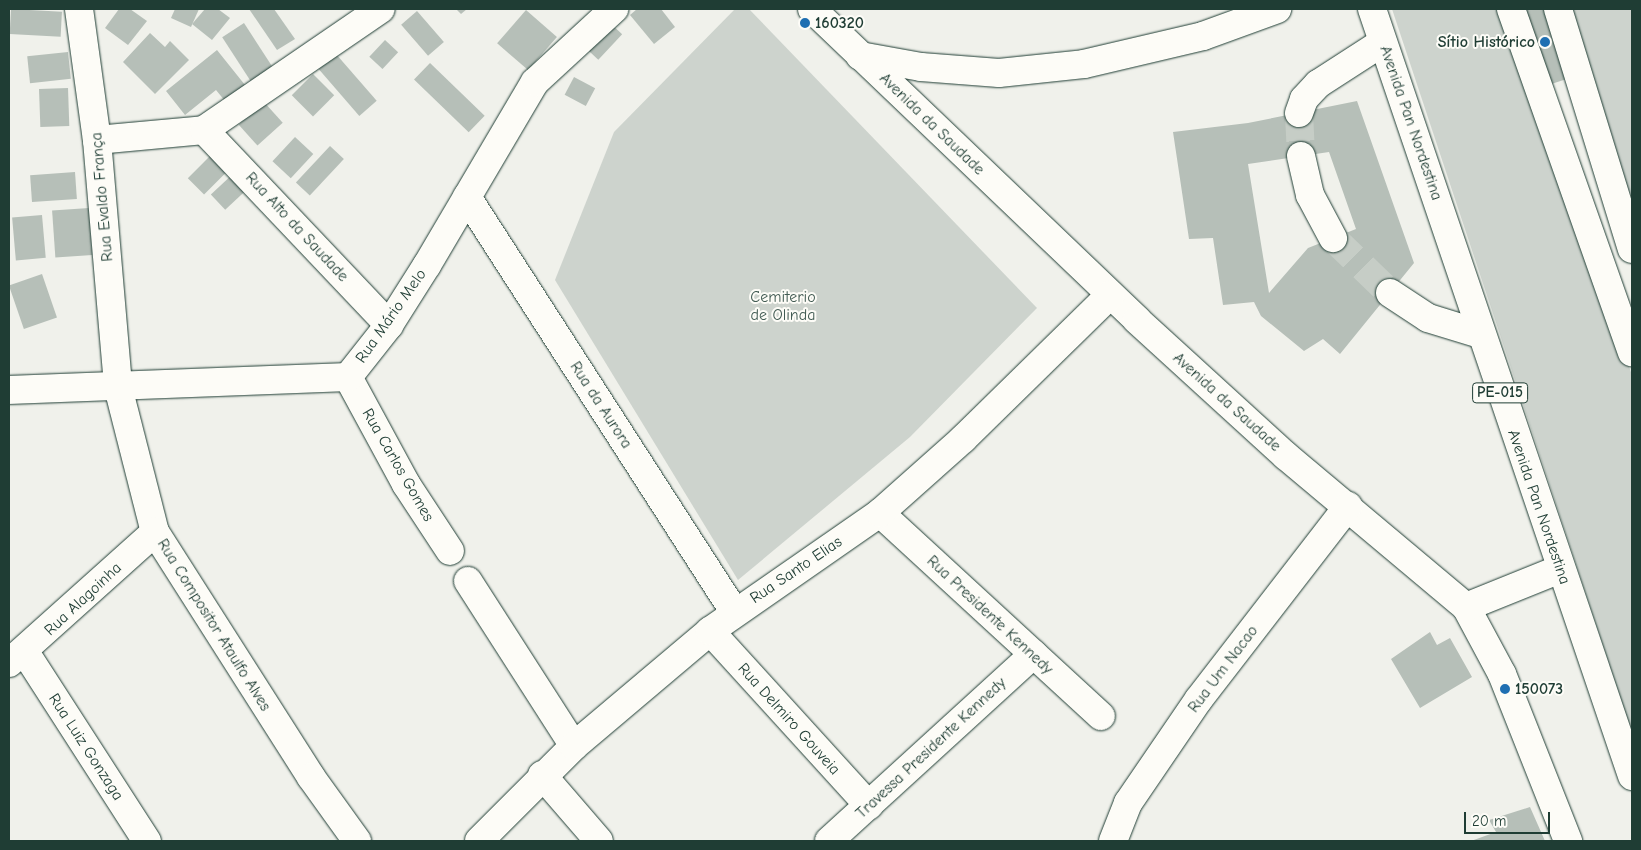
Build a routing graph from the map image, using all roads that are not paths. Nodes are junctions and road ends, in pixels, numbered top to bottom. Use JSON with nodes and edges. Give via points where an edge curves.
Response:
{"nodes":[{"id":1,"x":79,"y":9,"type":"edge"},
{"id":2,"x":381,"y":9,"type":"edge"},
{"id":3,"x":614,"y":9,"type":"edge"},
{"id":4,"x":812,"y":9,"type":"edge"},
{"id":5,"x":1278,"y":9,"type":"edge"},
{"id":6,"x":1372,"y":9,"type":"edge"},
{"id":7,"x":1511,"y":9,"type":"edge"},
{"id":8,"x":1558,"y":9,"type":"edge"},
{"id":9,"x":1383,"y":42,"type":"junction"},
{"id":10,"x":860,"y":56,"type":"junction"},
{"id":11,"x":1299,"y":113,"type":"tunnel mouth"},
{"id":12,"x":204,"y":130,"type":"junction"},
{"id":13,"x":97,"y":140,"type":"junction"},
{"id":14,"x":1301,"y":156,"type":"tunnel mouth"},
{"id":15,"x":468,"y":197,"type":"junction"},
{"id":16,"x":1333,"y":238,"type":"tunnel mouth"},
{"id":17,"x":1632,"y":249,"type":"edge"},
{"id":18,"x":1390,"y":294,"type":"tunnel mouth"},
{"id":19,"x":1110,"y":295,"type":"junction"},
{"id":20,"x":389,"y":326,"type":"junction"},
{"id":21,"x":1480,"y":334,"type":"junction"},
{"id":22,"x":1632,"y":352,"type":"edge"},
{"id":23,"x":348,"y":377,"type":"junction"},
{"id":24,"x":118,"y":387,"type":"junction"},
{"id":25,"x":9,"y":390,"type":"edge"},
{"id":26,"x":1348,"y":506,"type":"junction"},
{"id":27,"x":880,"y":513,"type":"junction"},
{"id":28,"x":155,"y":532,"type":"junction"},
{"id":29,"x":450,"y":551,"type":"dead end"},
{"id":30,"x":1560,"y":569,"type":"junction"},
{"id":31,"x":468,"y":581,"type":"dead end"},
{"id":32,"x":1466,"y":607,"type":"junction"},
{"id":33,"x":734,"y":612,"type":"junction"},
{"id":34,"x":710,"y":631,"type":"junction"},
{"id":35,"x":1034,"y":654,"type":"junction"},
{"id":36,"x":17,"y":658,"type":"edge"},
{"id":37,"x":1101,"y":716,"type":"dead end"},
{"id":38,"x":574,"y":746,"type":"junction"},
{"id":39,"x":542,"y":775,"type":"junction"},
{"id":40,"x":1632,"y":776,"type":"edge"},
{"id":41,"x":869,"y":806,"type":"junction"},
{"id":42,"x":147,"y":841,"type":"edge"},
{"id":43,"x":357,"y":841,"type":"edge"},
{"id":44,"x":479,"y":841,"type":"edge"},
{"id":45,"x":599,"y":841,"type":"edge"},
{"id":46,"x":829,"y":841,"type":"edge"},
{"id":47,"x":1113,"y":841,"type":"edge"},
{"id":48,"x":1568,"y":841,"type":"edge"}],
"edges":[{"from":1,"to":13,"type":"main road","name":"Rua Evaldo França"},
{"from":2,"to":12,"type":"main road"},
{"from":3,"to":15,"type":"main road","name":"Rua Mário Melo","via":[[535,82]]},
{"from":4,"to":10,"type":"main road","name":"Avenida da Saudade"},
{"from":5,"to":10,"type":"main road","via":[[1203,36],[1084,64],[1008,72],[921,67]]},
{"from":6,"to":9,"type":"main road","name":"Avenida Pan Nordestina","number":"PE-015"},
{"from":7,"to":22,"type":"main road"},
{"from":8,"to":17,"type":"main road"},
{"from":9,"to":11,"type":"main road","via":[[1318,84],[1304,99]]},
{"from":9,"to":21,"type":"main road","name":"Avenida Pan Nordestina","number":"PE-015"},
{"from":10,"to":19,"type":"main road","name":"Avenida da Saudade"},
{"from":12,"to":13,"type":"main road"},
{"from":12,"to":20,"type":"main road","name":"Rua Alto da Saudade"},
{"from":13,"to":24,"type":"main road","name":"Rua Evaldo França"},
{"from":14,"to":16,"type":"main road","via":[[1310,195]]},
{"from":15,"to":20,"type":"main road","name":"Rua Mário Melo"},
{"from":15,"to":33,"type":"main road","name":"Rua da Aurora"},
{"from":18,"to":21,"type":"main road","via":[[1428,318]]},
{"from":19,"to":26,"type":"main road","name":"Avenida da Saudade"},
{"from":19,"to":27,"type":"main road","name":"Rua Santo Elias","via":[[963,439]]},
{"from":20,"to":23,"type":"main road","name":"Rua Mário Melo"},
{"from":21,"to":30,"type":"main road","name":"Avenida Pan Nordestina","number":"PE-015"},
{"from":23,"to":24,"type":"main road","name":"Rua Mário Melo"},
{"from":23,"to":29,"type":"main road","name":"Rua Carlos Gomes","via":[[406,484]]},
{"from":24,"to":25,"type":"main road","name":"Rua Mário Melo"},
{"from":24,"to":28,"type":"main road","name":"Rua Compositor Ataulfo Alves"},
{"from":26,"to":32,"type":"main road","name":"Avenida da Saudade"},
{"from":26,"to":47,"type":"main road","name":"Rua Um Nacao","via":[[1199,699],[1128,803]]},
{"from":27,"to":33,"type":"main road","name":"Rua Santo Elias"},
{"from":27,"to":35,"type":"main road","name":"Rua Presidente Kennedy"},
{"from":28,"to":36,"type":"main road","name":"Rua Alagoinha"},
{"from":28,"to":43,"type":"main road","name":"Rua Compositor Ataulfo Alves","via":[[311,777]]},
{"from":30,"to":32,"type":"main road"},
{"from":30,"to":40,"type":"main road","name":"Avenida Pan Nordestina","number":"PE-015"},
{"from":31,"to":38,"type":"main road"},
{"from":32,"to":48,"type":"main road","name":"Avenida da Saudade","via":[[1502,674]]},
{"from":33,"to":34,"type":"main road","name":"Rua Santo Elias"},
{"from":34,"to":38,"type":"main road","name":"Rua Santo Elias"},
{"from":34,"to":41,"type":"main road","name":"Rua Delmiro Gouveia"},
{"from":35,"to":37,"type":"main road","name":"Rua Presidente Kennedy"},
{"from":35,"to":41,"type":"main road","name":"Travessa Presidente Kennedy"},
{"from":36,"to":42,"type":"main road","name":"Rua Luiz Gonzaga"},
{"from":38,"to":39,"type":"main road","name":"Rua Santo Elias"},
{"from":39,"to":44,"type":"main road","name":"Rua Santo Elias"},
{"from":39,"to":45,"type":"main road"},
{"from":41,"to":46,"type":"main road","name":"Travessa Presidente Kennedy"}]}
